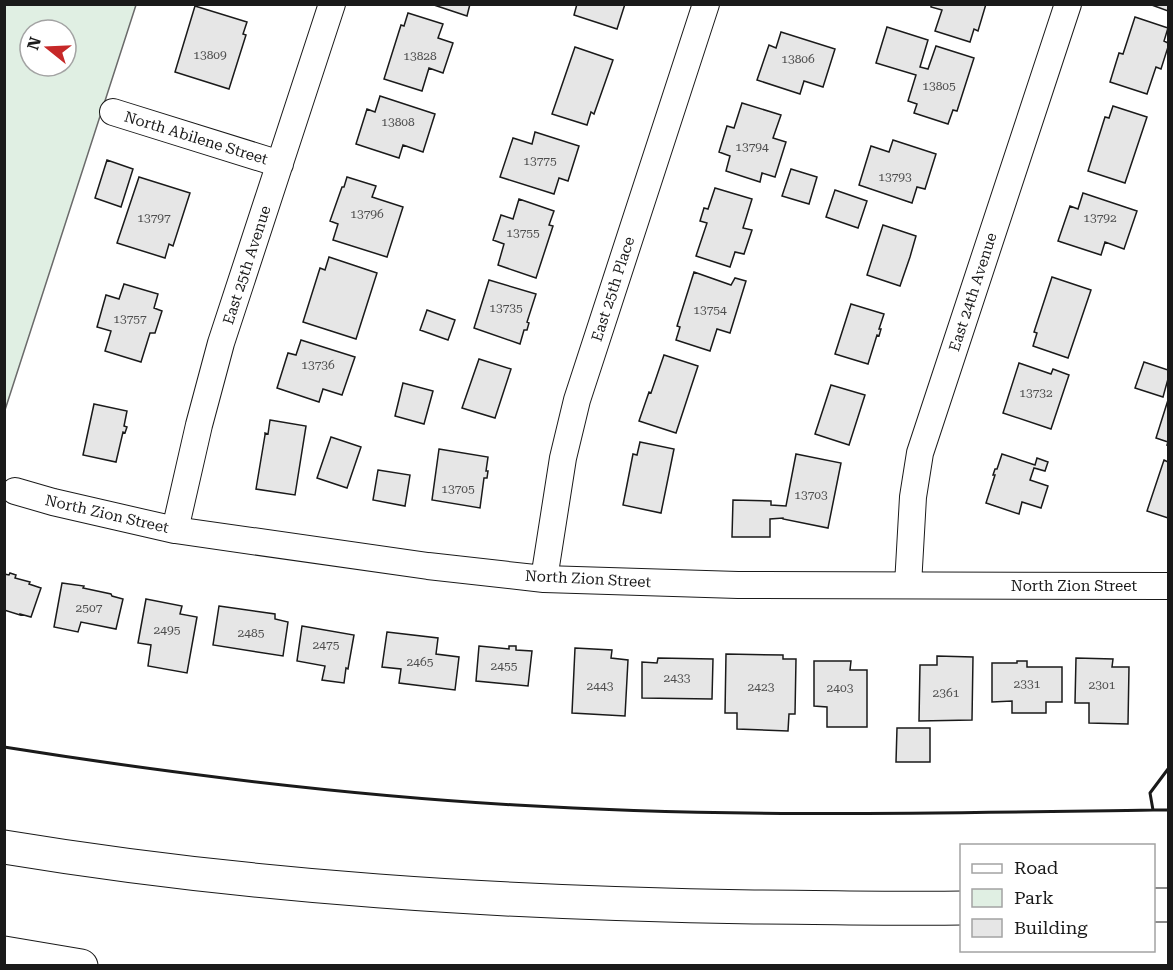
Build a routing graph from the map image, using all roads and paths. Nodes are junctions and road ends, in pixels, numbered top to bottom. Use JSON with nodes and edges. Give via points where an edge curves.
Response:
{"nodes":[{"id":1,"x":332,"y":4,"type":"edge"},
{"id":2,"x":706,"y":4,"type":"edge"},
{"id":3,"x":1068,"y":4,"type":"edge"},
{"id":4,"x":113,"y":112,"type":"dead end"},
{"id":5,"x":280,"y":164,"type":"junction"},
{"id":6,"x":15,"y":491,"type":"dead end"},
{"id":7,"x":175,"y":530,"type":"junction"},
{"id":8,"x":544,"y":579,"type":"junction"},
{"id":9,"x":908,"y":585,"type":"junction"},
{"id":10,"x":1168,"y":586,"type":"edge"},
{"id":11,"x":4,"y":847,"type":"edge"},
{"id":12,"x":960,"y":908,"type":"edge"},
{"id":13,"x":4,"y":953,"type":"edge"},
{"id":14,"x":81,"y":966,"type":"edge"}],
"edges":[{"from":1,"to":5,"type":"street","name":"East 25th Avenue"},
{"from":2,"to":8,"type":"street","name":"East 25th Place","via":[[577,400],[558,486]]},
{"from":3,"to":9,"type":"street","name":"East 24th Avenue","via":[[920,453]]},
{"from":4,"to":5,"type":"street","name":"North Abilene Street"},
{"from":5,"to":7,"type":"street","name":"East 25th Avenue","via":[[221,343]]},
{"from":6,"to":7,"type":"street","name":"North Zion Street"},
{"from":7,"to":8,"type":"street","name":"North Zion Street"},
{"from":8,"to":9,"type":"street","name":"North Zion Street"},
{"from":9,"to":10,"type":"street","name":"North Zion Street"},
{"from":11,"to":12,"type":"highway","via":[[206,875],[462,897],[637,905]]},
{"from":13,"to":14,"type":"highway"}]}
